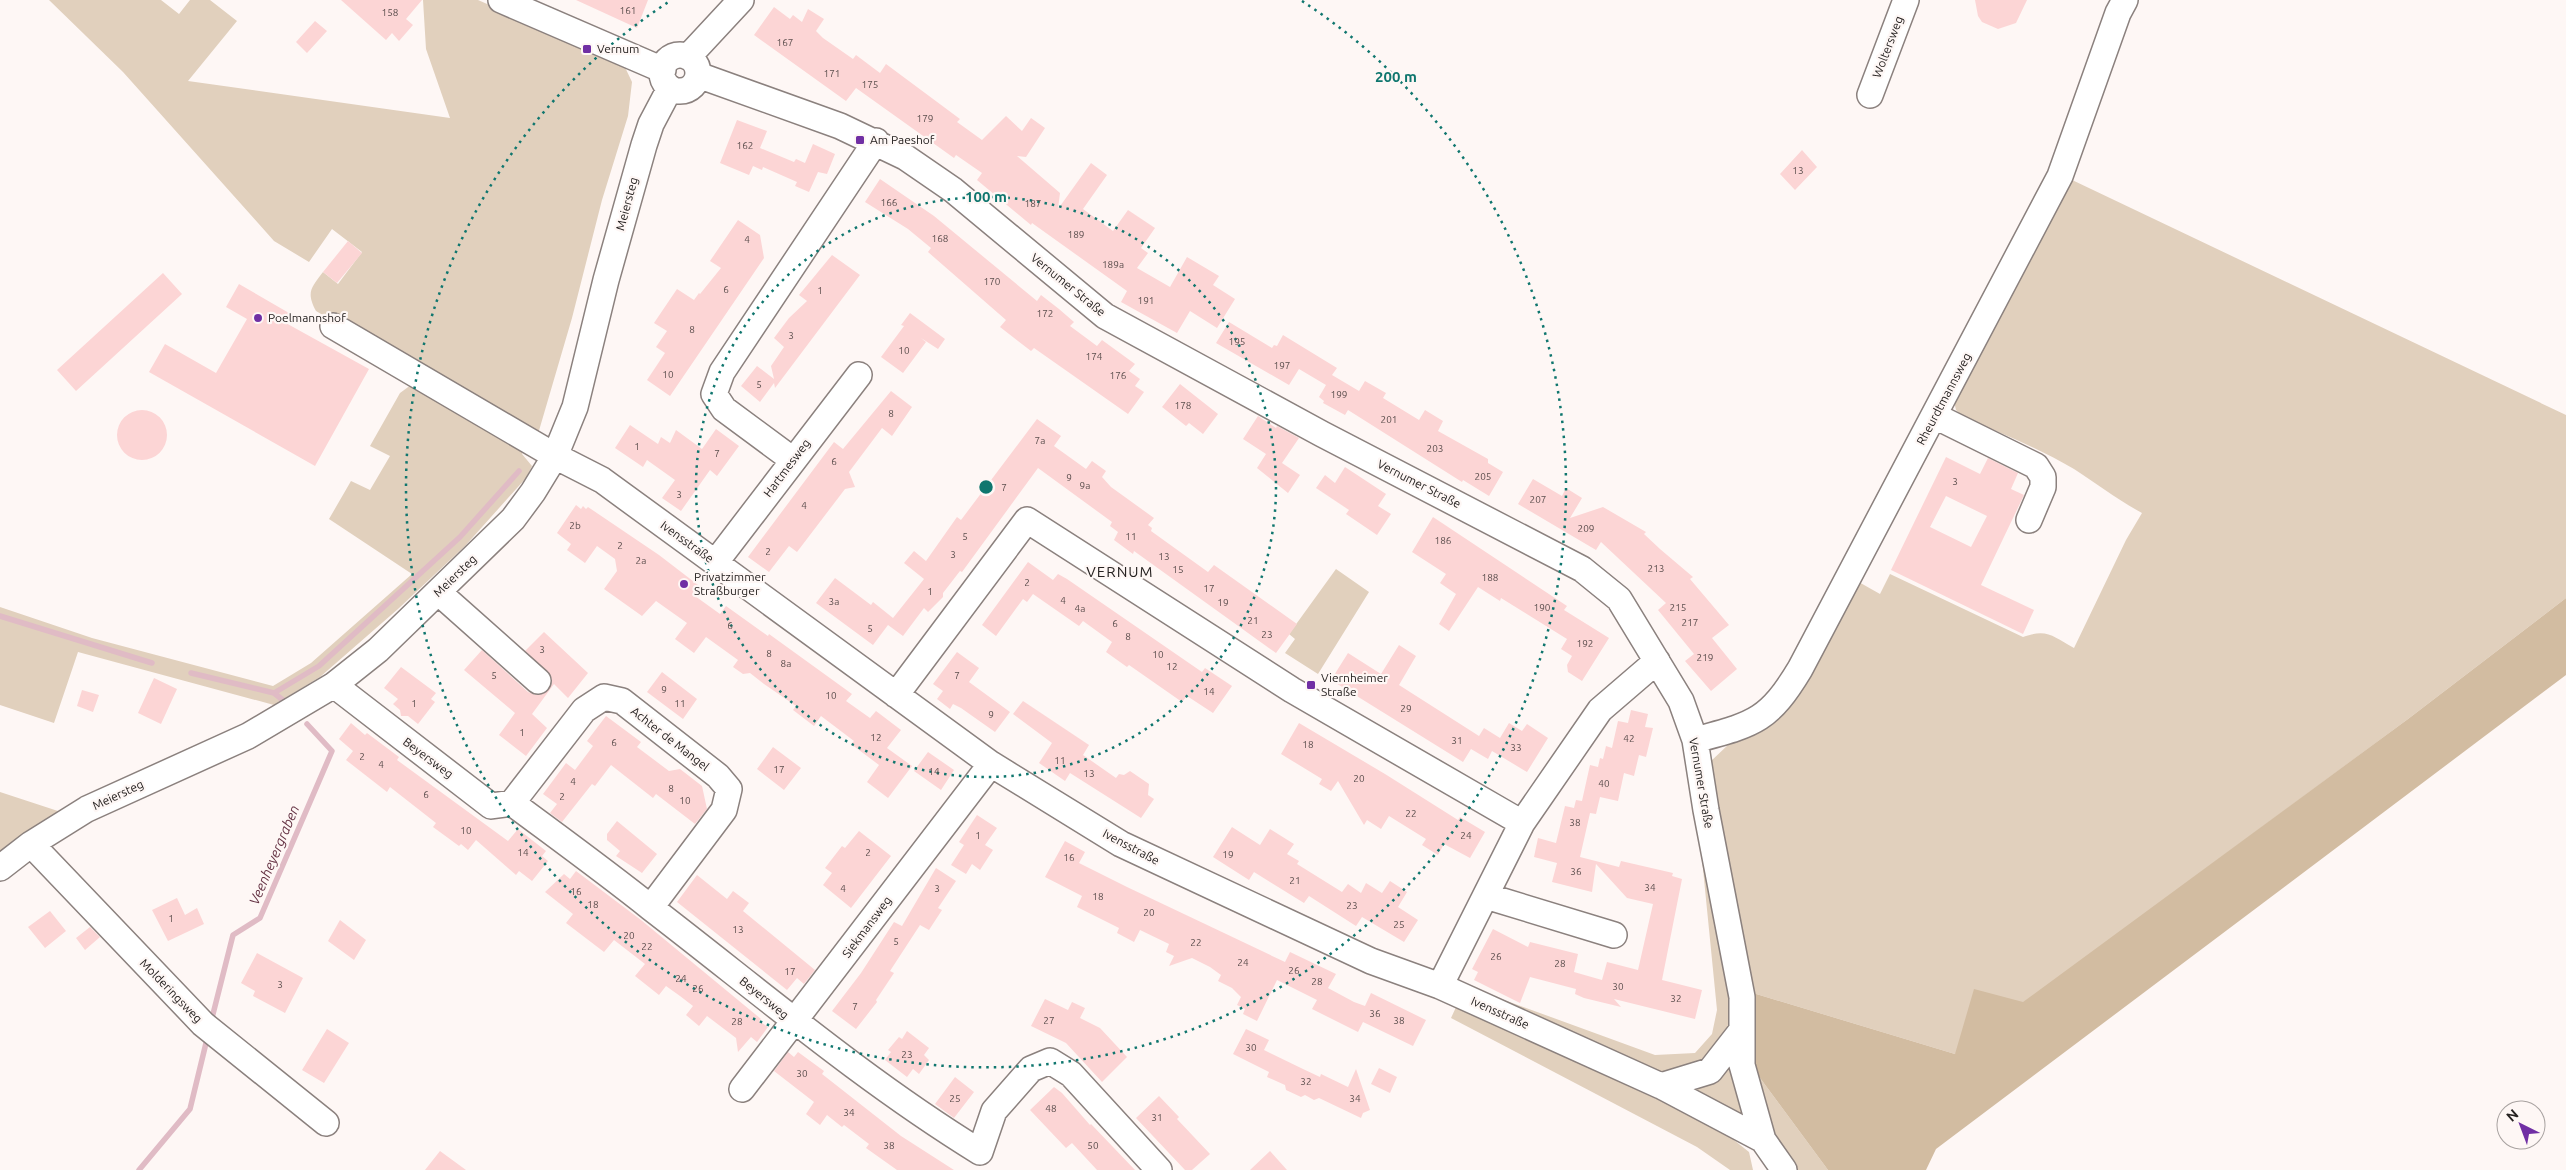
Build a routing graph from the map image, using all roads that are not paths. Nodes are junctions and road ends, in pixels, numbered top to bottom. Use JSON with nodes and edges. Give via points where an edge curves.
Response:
{"nodes":[{"id":1,"x":501,"y":0,"type":"edge"},
{"id":2,"x":740,"y":0,"type":"edge"},
{"id":3,"x":1906,"y":0,"type":"edge"},
{"id":4,"x":2120,"y":2,"type":"edge"},
{"id":5,"x":693,"y":66,"type":"junction"},
{"id":6,"x":666,"y":79,"type":"junction"},
{"id":7,"x":1870,"y":94,"type":"dead end"},
{"id":8,"x":876,"y":141,"type":"junction"},
{"id":9,"x":333,"y":326,"type":"dead end"},
{"id":10,"x":859,"y":375,"type":"dead end"},
{"id":11,"x":1935,"y":416,"type":"junction"},
{"id":12,"x":555,"y":456,"type":"junction"},
{"id":13,"x":793,"y":460,"type":"junction"},
{"id":14,"x":2029,"y":520,"type":"dead end"},
{"id":15,"x":715,"y":563,"type":"junction"},
{"id":16,"x":438,"y":592,"type":"junction"},
{"id":17,"x":1657,"y":661,"type":"junction"},
{"id":18,"x":538,"y":681,"type":"dead end"},
{"id":19,"x":334,"y":686,"type":"junction"},
{"id":20,"x":896,"y":695,"type":"junction"},
{"id":21,"x":1695,"y":740,"type":"junction"},
{"id":22,"x":991,"y":764,"type":"junction"},
{"id":23,"x":512,"y":802,"type":"junction"},
{"id":24,"x":1522,"y":824,"type":"junction"},
{"id":25,"x":31,"y":844,"type":"junction"},
{"id":26,"x":0,"y":868,"type":"edge"},
{"id":27,"x":1486,"y":896,"type":"junction"},
{"id":28,"x":651,"y":907,"type":"junction"},
{"id":29,"x":1614,"y":935,"type":"dead end"},
{"id":30,"x":1440,"y":986,"type":"junction"},
{"id":31,"x":794,"y":1022,"type":"junction"},
{"id":32,"x":1742,"y":1030,"type":"junction"},
{"id":33,"x":1661,"y":1086,"type":"junction"},
{"id":34,"x":742,"y":1089,"type":"dead end"},
{"id":35,"x":326,"y":1122,"type":"dead end"},
{"id":36,"x":1763,"y":1140,"type":"junction"},
{"id":37,"x":1159,"y":1170,"type":"edge"},
{"id":38,"x":1784,"y":1170,"type":"edge"}],
"edges":[{"from":1,"to":6,"type":"street"},
{"from":2,"to":5,"type":"street"},
{"from":3,"to":7,"type":"street","name":"Woltersweg"},
{"from":4,"to":11,"type":"street","name":"Rheurdtmannsweg","via":[[2060,176]]},
{"from":5,"to":6,"type":"street","via":[[695,82],[684,91]]},
{"from":5,"to":8,"type":"street","name":"Vernumer Straße"},
{"from":6,"to":12,"type":"street","name":"Meiersteg","via":[[606,280],[575,407]]},
{"from":8,"to":13,"type":"street","via":[[722,372],[714,394],[724,409]]},
{"from":8,"to":17,"type":"street","name":"Vernumer Straße","via":[[905,156],[953,190],[1105,316],[1582,569],[1620,599]]},
{"from":9,"to":12,"type":"street","name":"Ivensstraße"},
{"from":10,"to":13,"type":"street","name":"Hartmesweg"},
{"from":11,"to":14,"type":"street","via":[[2036,466],[2044,477],[2043,487]]},
{"from":11,"to":21,"type":"street","name":"Rheurdtmannsweg","via":[[1783,697],[1758,720]]},
{"from":12,"to":15,"type":"street","name":"Ivensstraße","via":[[602,480]]},
{"from":12,"to":16,"type":"street","name":"Meiersteg","via":[[534,492],[512,519]]},
{"from":13,"to":15,"type":"street","name":"Hartmesweg"},
{"from":15,"to":20,"type":"street","name":"Ivensstraße"},
{"from":16,"to":18,"type":"street"},
{"from":16,"to":19,"type":"street","name":"Meiersteg","via":[[378,650]]},
{"from":17,"to":21,"type":"street","name":"Vernumer Straße","via":[[1681,701]]},
{"from":17,"to":24,"type":"street","via":[[1600,710]]},
{"from":19,"to":23,"type":"street","name":"Beyersweg","via":[[490,806]]},
{"from":19,"to":25,"type":"street","name":"Meiersteg","via":[[248,736],[87,809]]},
{"from":20,"to":22,"type":"street","name":"Ivensstraße"},
{"from":20,"to":24,"type":"street","via":[[1027,520],[1292,690]]},
{"from":21,"to":32,"type":"street","name":"Vernumer Straße","via":[[1742,998]]},
{"from":22,"to":30,"type":"street","name":"Ivensstraße","via":[[1121,844],[1371,961]]},
{"from":22,"to":31,"type":"street","name":"Siekmansweg"},
{"from":23,"to":28,"type":"street","name":"Beyersweg"},
{"from":23,"to":28,"type":"street","name":"Achter de Mangel","via":[[584,710],[604,697],[622,701],[718,776],[729,789],[724,810]]},
{"from":24,"to":27,"type":"street"},
{"from":25,"to":26,"type":"street","name":"Meiersteg"},
{"from":25,"to":35,"type":"street","name":"Molderingsweg","via":[[203,1024]]},
{"from":27,"to":29,"type":"street"},
{"from":27,"to":30,"type":"street"},
{"from":28,"to":31,"type":"street","name":"Beyersweg"},
{"from":30,"to":33,"type":"street","name":"Ivensstraße"},
{"from":31,"to":34,"type":"street","name":"Siekmansweg"},
{"from":31,"to":37,"type":"street","name":"Beyersweg","via":[[942,1129],[980,1152],[994,1111],[1030,1069],[1050,1061],[1071,1074]]},
{"from":32,"to":33,"type":"street","via":[[1710,1071]]},
{"from":32,"to":36,"type":"street","name":"Vernumer Straße","via":[[1742,1065]]},
{"from":33,"to":36,"type":"street","name":"Ivensstraße"},
{"from":36,"to":38,"type":"street","name":"Vernumer Straße"}]}
